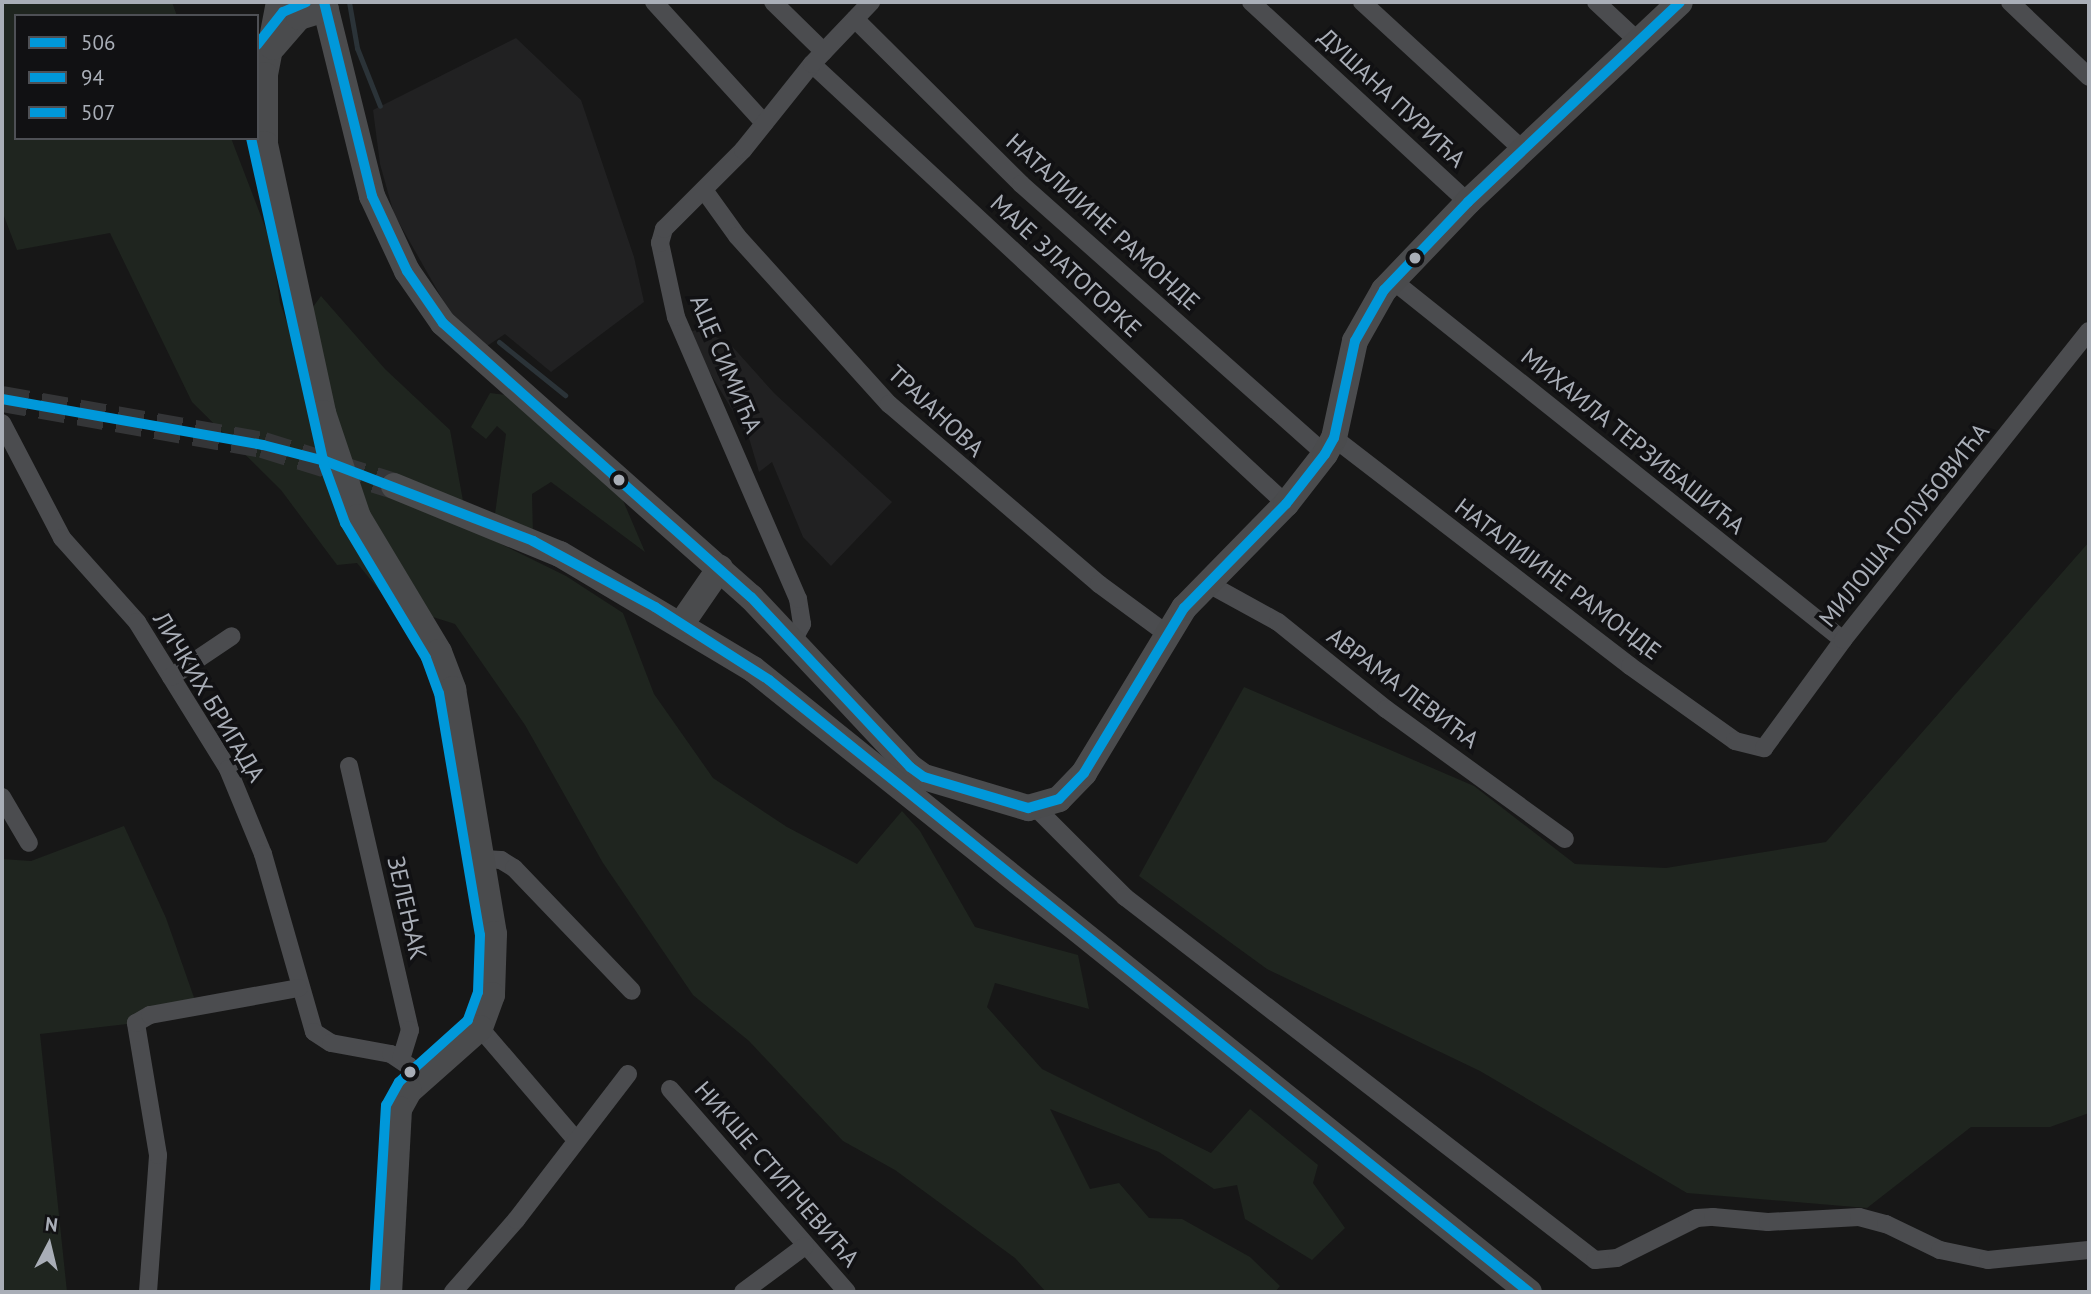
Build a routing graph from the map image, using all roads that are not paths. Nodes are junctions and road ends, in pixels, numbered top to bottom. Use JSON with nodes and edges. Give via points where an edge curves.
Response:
{"nodes":[{"id":1,"x":654,"y":2,"type":"edge"},
{"id":2,"x":773,"y":2,"type":"edge"},
{"id":3,"x":871,"y":2,"type":"edge"},
{"id":4,"x":1251,"y":2,"type":"edge"},
{"id":5,"x":1362,"y":2,"type":"edge"},
{"id":6,"x":1596,"y":2,"type":"edge"},
{"id":7,"x":1680,"y":2,"type":"edge"},
{"id":8,"x":2010,"y":2,"type":"edge"},
{"id":9,"x":281,"y":4,"type":"edge"},
{"id":10,"x":325,"y":5,"type":"edge"},
{"id":11,"x":855,"y":19,"type":"junction"},
{"id":12,"x":1638,"y":41,"type":"junction"},
{"id":13,"x":270,"y":53,"type":"junction"},
{"id":14,"x":818,"y":58,"type":"junction"},
{"id":15,"x":2089,"y":78,"type":"edge"},
{"id":16,"x":764,"y":123,"type":"junction"},
{"id":17,"x":1522,"y":149,"type":"junction"},
{"id":18,"x":704,"y":190,"type":"junction"},
{"id":19,"x":1468,"y":202,"type":"junction"},
{"id":20,"x":1392,"y":280,"type":"junction"},
{"id":21,"x":2089,"y":331,"type":"edge"},
{"id":22,"x":2,"y":423,"type":"edge"},
{"id":23,"x":1330,"y":446,"type":"junction"},
{"id":24,"x":8,"y":453,"type":"edge"},
{"id":25,"x":394,"y":486,"type":"tunnel mouth"},
{"id":26,"x":1286,"y":505,"type":"junction"},
{"id":27,"x":720,"y":568,"type":"junction"},
{"id":28,"x":1207,"y":583,"type":"junction"},
{"id":29,"x":682,"y":623,"type":"junction"},
{"id":30,"x":1167,"y":634,"type":"junction"},
{"id":31,"x":232,"y":636,"type":"dead end"},
{"id":32,"x":1843,"y":640,"type":"junction"},
{"id":33,"x":791,"y":644,"type":"junction"},
{"id":34,"x":171,"y":677,"type":"junction"},
{"id":35,"x":1759,"y":749,"type":"joint"},
{"id":36,"x":349,"y":766,"type":"dead end"},
{"id":37,"x":2,"y":797,"type":"edge"},
{"id":38,"x":1036,"y":808,"type":"junction"},
{"id":39,"x":1565,"y":839,"type":"dead end"},
{"id":40,"x":29,"y":843,"type":"dead end"},
{"id":41,"x":483,"y":859,"type":"junction"},
{"id":42,"x":299,"y":988,"type":"junction"},
{"id":43,"x":632,"y":991,"type":"dead end"},
{"id":44,"x":480,"y":1028,"type":"junction"},
{"id":45,"x":401,"y":1059,"type":"junction"},
{"id":46,"x":628,"y":1074,"type":"dead end"},
{"id":47,"x":419,"y":1082,"type":"junction"},
{"id":48,"x":670,"y":1089,"type":"dead end"},
{"id":49,"x":576,"y":1140,"type":"junction"},
{"id":50,"x":806,"y":1245,"type":"junction"},
{"id":51,"x":2088,"y":1253,"type":"edge"},
{"id":52,"x":148,"y":1292,"type":"edge"},
{"id":53,"x":389,"y":1292,"type":"edge"},
{"id":54,"x":453,"y":1292,"type":"edge"},
{"id":55,"x":743,"y":1292,"type":"edge"},
{"id":56,"x":847,"y":1292,"type":"edge"},
{"id":57,"x":1529,"y":1292,"type":"edge"}],
"edges":[{"from":1,"to":16,"type":"street"},
{"from":2,"to":14,"type":"street","name":"МАЈЕ ЗЛАТОГОРКЕ"},
{"from":3,"to":11,"type":"street","name":"АЦЕ СИМИЋА"},
{"from":4,"to":19,"type":"street","name":"ДУШАНА ПУРИЋА"},
{"from":5,"to":17,"type":"street"},
{"from":6,"to":12,"type":"street"},
{"from":7,"to":12,"type":"street"},
{"from":8,"to":15,"type":"street"},
{"from":9,"to":13,"type":"street"},
{"from":10,"to":13,"type":"street","via":[[292,22]]},
{"from":10,"to":27,"type":"street","via":[[372,196],[395,249],[426,302],[489,368],[643,496]]},
{"from":11,"to":14,"type":"street","name":"АЦЕ СИМИЋА"},
{"from":11,"to":23,"type":"street","name":"НАТАЛИЈИНЕ РАМОНДЕ","via":[[1031,193]]},
{"from":12,"to":17,"type":"street"},
{"from":13,"to":41,"type":"street","via":[[263,99],[265,144],[323,413],[358,517],[439,652],[453,689]]},
{"from":14,"to":16,"type":"street","name":"АЦЕ СИМИЋА"},
{"from":14,"to":26,"type":"street","name":"МАЈЕ ЗЛАТОГОРКЕ"},
{"from":16,"to":18,"type":"street","name":"АЦЕ СИМИЋА"},
{"from":17,"to":19,"type":"street"},
{"from":18,"to":30,"type":"street","name":"ТРАЈАНОВА","via":[[753,255],[889,404],[1099,584]]},
{"from":18,"to":33,"type":"street","name":"АЦЕ СИМИЋА","via":[[664,229],[660,257],[688,347],[791,579],[802,617],[800,634]]},
{"from":19,"to":20,"type":"street"},
{"from":20,"to":23,"type":"street","via":[[1355,341]]},
{"from":20,"to":32,"type":"street","name":"МИХАИЛА ТЕРЗИБАШИЋА"},
{"from":21,"to":32,"type":"street","name":"МИЛОША ГОЛУБОВИЋА"},
{"from":22,"to":24,"type":"street","name":"ЛИЧКИХ БРИГАДА"},
{"from":23,"to":26,"type":"street"},
{"from":23,"to":35,"type":"street","name":"НАТАЛИЈИНЕ РАМОНДЕ","via":[[1735,741]]},
{"from":24,"to":34,"type":"street","name":"ЛИЧКИХ БРИГАДА","via":[[67,547],[137,622]]},
{"from":25,"to":29,"type":"street","via":[[560,554]]},
{"from":26,"to":28,"type":"street"},
{"from":27,"to":29,"type":"street"},
{"from":27,"to":33,"type":"street"},
{"from":28,"to":30,"type":"street"},
{"from":28,"to":39,"type":"street","name":"АВРАМА ЛЕВИЋА","via":[[1278,622],[1385,709]]},
{"from":29,"to":57,"type":"street","via":[[753,668],[919,798]]},
{"from":30,"to":38,"type":"street","via":[[1084,773],[1059,799]]},
{"from":31,"to":34,"type":"street"},
{"from":32,"to":35,"type":"street","name":"МИЛОША ГОЛУБОВИЋА","via":[[1769,746]]},
{"from":33,"to":38,"type":"street","via":[[918,774],[1012,805]]},
{"from":34,"to":42,"type":"street","name":"ЛИЧКИХ БРИГАДА","via":[[228,769],[253,825]]},
{"from":36,"to":45,"type":"street","name":"ЗЕЛЕЊАК","via":[[411,1030]]},
{"from":37,"to":40,"type":"street"},
{"from":38,"to":51,"type":"street","via":[[1125,897],[1595,1261],[1617,1258],[1697,1218],[1713,1217],[1768,1222],[1859,1217],[1886,1224],[1940,1250],[1988,1260]]},
{"from":41,"to":43,"type":"street","via":[[501,860],[514,867]]},
{"from":41,"to":44,"type":"street","via":[[495,967],[492,995]]},
{"from":42,"to":45,"type":"street","name":"ЛИЧКИХ БРИГАДА","via":[[309,1021],[320,1038]]},
{"from":42,"to":52,"type":"street","via":[[150,1015],[136,1023],[158,1155]]},
{"from":44,"to":47,"type":"street"},
{"from":44,"to":49,"type":"street"},
{"from":45,"to":47,"type":"street"},
{"from":46,"to":49,"type":"street"},
{"from":47,"to":53,"type":"street","via":[[403,1099],[396,1128]]},
{"from":48,"to":50,"type":"street","name":"НИКШЕ СТИПЧЕВИЋА"},
{"from":49,"to":54,"type":"street"},
{"from":50,"to":55,"type":"street"},
{"from":50,"to":56,"type":"street","name":"НИКШЕ СТИПЧЕВИЋА"}]}
